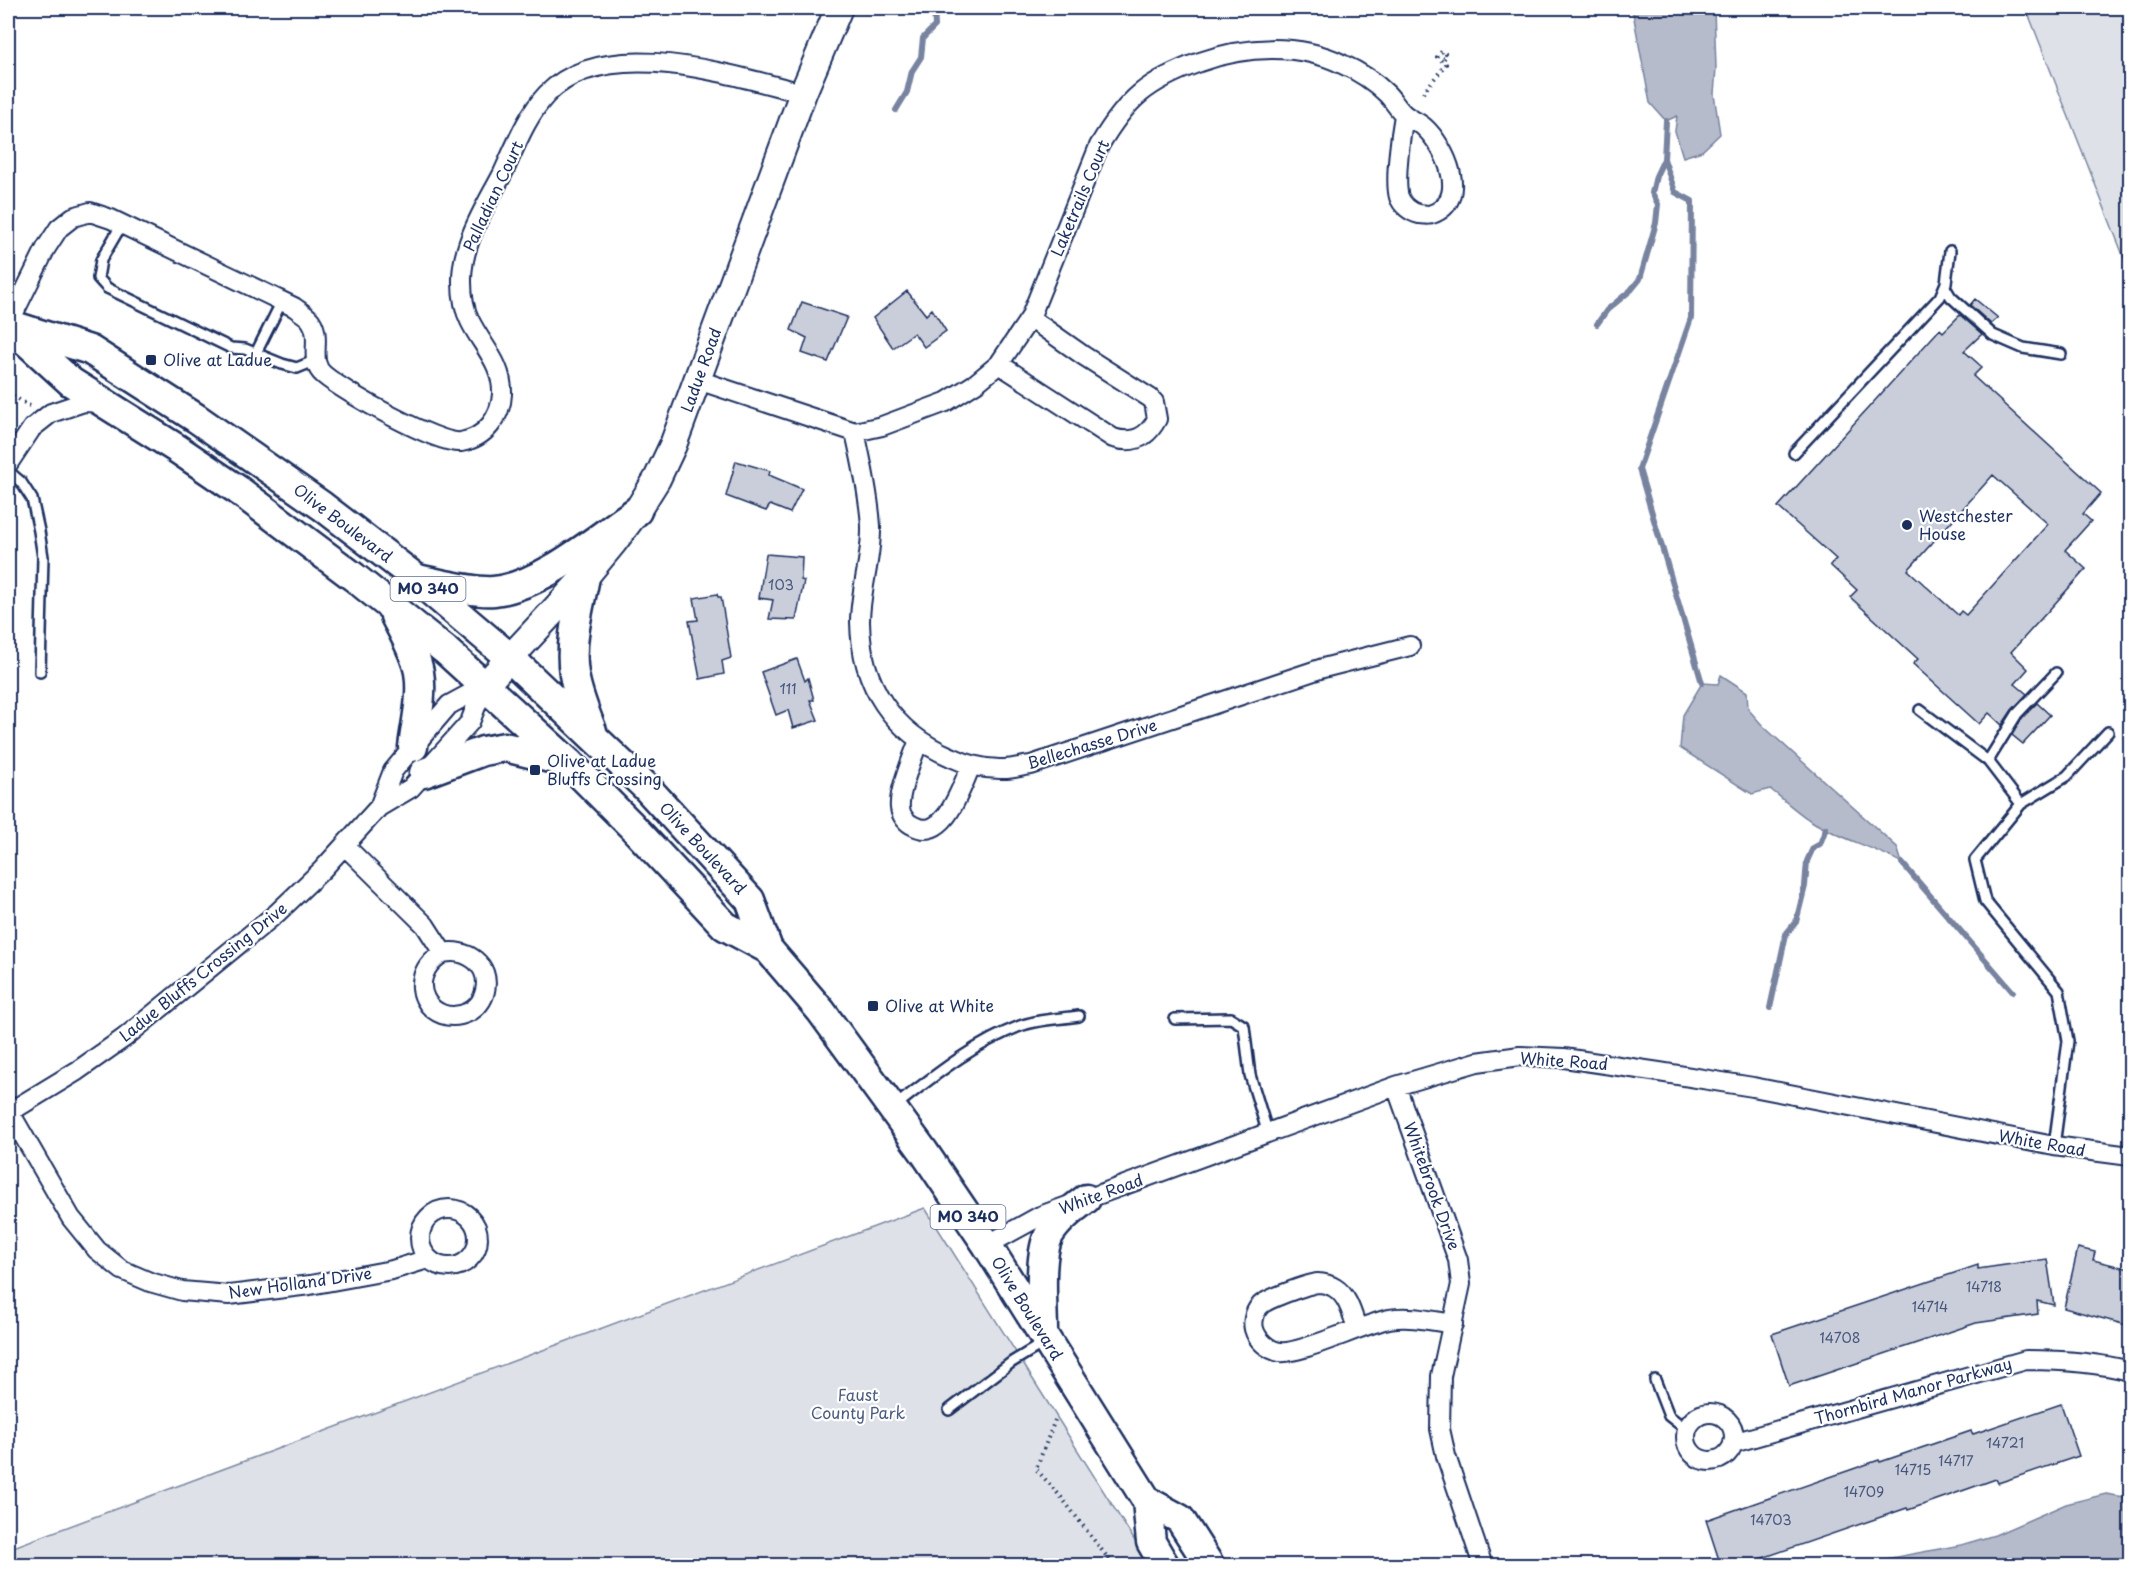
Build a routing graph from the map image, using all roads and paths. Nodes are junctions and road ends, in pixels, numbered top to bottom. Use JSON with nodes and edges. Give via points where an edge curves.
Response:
{"nodes":[{"id":1,"x":839,"y":8,"type":"edge"},
{"id":2,"x":1442,"y":61,"type":"dead end"},
{"id":3,"x":803,"y":93,"type":"junction"},
{"id":4,"x":1423,"y":93,"type":"dead end"},
{"id":5,"x":1404,"y":115,"type":"junction"},
{"id":6,"x":122,"y":224,"type":"junction"},
{"id":7,"x":1950,"y":250,"type":"dead end"},
{"id":8,"x":1945,"y":287,"type":"junction"},
{"id":9,"x":282,"y":301,"type":"junction"},
{"id":10,"x":1030,"y":318,"type":"junction"},
{"id":11,"x":8,"y":325,"type":"edge"},
{"id":12,"x":256,"y":353,"type":"junction"},
{"id":13,"x":2061,"y":354,"type":"dead end"},
{"id":14,"x":314,"y":361,"type":"junction"},
{"id":15,"x":999,"y":364,"type":"junction"},
{"id":16,"x":698,"y":380,"type":"junction"},
{"id":17,"x":8,"y":393,"type":"edge"},
{"id":18,"x":107,"y":404,"type":"junction"},
{"id":19,"x":32,"y":407,"type":"dead end"},
{"id":20,"x":855,"y":432,"type":"junction"},
{"id":21,"x":1794,"y":453,"type":"dead end"},
{"id":22,"x":8,"y":464,"type":"edge"},
{"id":23,"x":8,"y":471,"type":"edge"},
{"id":24,"x":637,"y":511,"type":"junction"},
{"id":25,"x":585,"y":577,"type":"junction"},
{"id":26,"x":417,"y":579,"type":"junction"},
{"id":27,"x":390,"y":606,"type":"junction"},
{"id":28,"x":1410,"y":646,"type":"dead end"},
{"id":29,"x":510,"y":658,"type":"junction"},
{"id":30,"x":39,"y":672,"type":"dead end"},
{"id":31,"x":2056,"y":673,"type":"dead end"},
{"id":32,"x":484,"y":686,"type":"junction"},
{"id":33,"x":1920,"y":710,"type":"dead end"},
{"id":34,"x":2108,"y":732,"type":"dead end"},
{"id":35,"x":594,"y":736,"type":"junction"},
{"id":36,"x":919,"y":740,"type":"junction"},
{"id":37,"x":412,"y":747,"type":"junction"},
{"id":38,"x":1988,"y":761,"type":"junction"},
{"id":39,"x":568,"y":762,"type":"junction"},
{"id":40,"x":971,"y":766,"type":"junction"},
{"id":41,"x":424,"y":773,"type":"junction"},
{"id":42,"x":2021,"y":804,"type":"junction"},
{"id":43,"x":379,"y":807,"type":"junction"},
{"id":44,"x":345,"y":846,"type":"junction"},
{"id":45,"x":768,"y":949,"type":"junction"},
{"id":46,"x":443,"y":953,"type":"dead end"},
{"id":47,"x":1079,"y":1016,"type":"dead end"},
{"id":48,"x":1175,"y":1019,"type":"dead end"},
{"id":49,"x":1396,"y":1086,"type":"junction"},
{"id":50,"x":893,"y":1108,"type":"junction"},
{"id":51,"x":8,"y":1112,"type":"edge"},
{"id":52,"x":1268,"y":1134,"type":"junction"},
{"id":53,"x":2054,"y":1146,"type":"junction"},
{"id":54,"x":2130,"y":1156,"type":"edge"},
{"id":55,"x":1086,"y":1199,"type":"junction"},
{"id":56,"x":987,"y":1245,"type":"junction"},
{"id":57,"x":428,"y":1259,"type":"dead end"},
{"id":58,"x":1453,"y":1324,"type":"junction"},
{"id":59,"x":1357,"y":1328,"type":"junction"},
{"id":60,"x":1045,"y":1337,"type":"junction"},
{"id":61,"x":2130,"y":1371,"type":"edge"},
{"id":62,"x":1655,"y":1380,"type":"dead end"},
{"id":63,"x":949,"y":1410,"type":"dead end"},
{"id":64,"x":1055,"y":1420,"type":"dead end"},
{"id":65,"x":1687,"y":1430,"type":"junction"},
{"id":66,"x":1733,"y":1443,"type":"junction"},
{"id":67,"x":1147,"y":1501,"type":"junction"},
{"id":68,"x":1114,"y":1566,"type":"edge"},
{"id":69,"x":1165,"y":1566,"type":"edge"},
{"id":70,"x":1210,"y":1566,"type":"edge"},
{"id":71,"x":1483,"y":1566,"type":"edge"}],
"edges":[{"from":1,"to":3,"type":"main road","name":"Ladue Road"},
{"from":2,"to":4,"type":"path","via":[[1446,64]]},
{"from":3,"to":14,"type":"street","name":"Palladian Court","via":[[721,73],[639,62],[589,70],[564,80],[546,94],[528,122],[465,257],[463,299],[470,321],[493,355],[502,393],[500,410],[492,425],[478,435],[460,442],[439,438],[349,393],[322,374]]},
{"from":3,"to":16,"type":"main road","name":"Ladue Road"},
{"from":5,"to":5,"type":"street","name":"Laketrails Court","via":[[1424,126],[1437,142],[1451,174],[1454,189],[1446,206],[1431,215],[1414,213],[1399,196]]},
{"from":5,"to":10,"type":"street","name":"Laketrails Court","via":[[1387,93],[1365,76],[1312,54],[1251,49],[1216,57],[1154,82],[1132,99],[1099,146]]},
{"from":6,"to":9,"type":"street"},
{"from":6,"to":11,"type":"street","via":[[90,212],[73,217],[59,228]]},
{"from":6,"to":12,"type":"lane","via":[[102,260],[98,278],[107,288],[231,348]]},
{"from":7,"to":8,"type":"lane"},
{"from":8,"to":13,"type":"lane","via":[[1993,335],[2023,348]]},
{"from":8,"to":21,"type":"lane","via":[[1940,297]]},
{"from":9,"to":12,"type":"lane"},
{"from":9,"to":14,"type":"street","via":[[311,321],[317,338]]},
{"from":10,"to":15,"type":"street","name":"Laketrails Court"},
{"from":10,"to":15,"type":"street","via":[[1150,398],[1157,419],[1153,427],[1135,441],[1113,438]]},
{"from":11,"to":18,"type":"main road","name":"Olive Boulevard","number":"MO 340","via":[[71,382]]},
{"from":11,"to":26,"type":"main road","name":"Olive Boulevard","number":"MO 340","via":[[90,350],[260,460]]},
{"from":12,"to":14,"type":"lane","via":[[297,368]]},
{"from":15,"to":20,"type":"street","name":"Laketrails Court","via":[[946,402]]},
{"from":16,"to":20,"type":"street"},
{"from":16,"to":24,"type":"main road","name":"Ladue Road","via":[[674,445]]},
{"from":17,"to":19,"type":"path"},
{"from":18,"to":22,"type":"street","via":[[84,402],[51,413],[32,428]]},
{"from":18,"to":27,"type":"main road","name":"Olive Boulevard","number":"MO 340","via":[[238,490]]},
{"from":20,"to":36,"type":"street","name":"Bellechasse Drive","via":[[871,526],[860,620],[862,648],[869,678],[885,708]]},
{"from":23,"to":30,"type":"lane","via":[[32,499],[43,556]]},
{"from":24,"to":25,"type":"main road","name":"Ladue Road"},
{"from":24,"to":26,"type":"main road","via":[[544,575],[515,587],[492,591]]},
{"from":25,"to":29,"type":"main road","name":"Ladue Road"},
{"from":25,"to":35,"type":"main road","via":[[574,638],[574,673]]},
{"from":26,"to":29,"type":"main road","name":"Olive Boulevard","number":"MO 340"},
{"from":27,"to":32,"type":"main road","name":"Olive Boulevard","number":"MO 340"},
{"from":27,"to":37,"type":"main road","via":[[418,670],[420,684]]},
{"from":28,"to":40,"type":"street","name":"Bellechasse Drive","via":[[1323,668],[1031,765],[1004,769]]},
{"from":29,"to":32,"type":"main road","name":"Ladue Road"},
{"from":29,"to":35,"type":"main road","name":"Olive Boulevard","number":"MO 340"},
{"from":31,"to":38,"type":"lane","via":[[2017,714]]},
{"from":32,"to":37,"type":"street","name":"Ladue Bluffs Crossing Drive","via":[[449,705]]},
{"from":32,"to":39,"type":"main road","name":"Olive Boulevard","number":"MO 340"},
{"from":32,"to":41,"type":"street","name":"Ladue Bluffs Crossing Drive","via":[[470,722]]},
{"from":33,"to":38,"type":"lane"},
{"from":34,"to":42,"type":"lane","via":[[2067,776]]},
{"from":35,"to":45,"type":"main road","name":"Olive Boulevard","number":"MO 340","via":[[750,900]]},
{"from":36,"to":40,"type":"street","name":"Bellechasse Drive"},
{"from":36,"to":40,"type":"street","via":[[900,807],[907,822],[915,827],[930,829],[945,819]]},
{"from":37,"to":43,"type":"street","name":"Ladue Bluffs Crossing Drive","via":[[393,771]]},
{"from":38,"to":42,"type":"lane"},
{"from":39,"to":41,"type":"main road","via":[[505,747]]},
{"from":39,"to":45,"type":"main road","name":"Olive Boulevard","number":"MO 340","via":[[725,926]]},
{"from":41,"to":43,"type":"street","name":"Ladue Bluffs Crossing Drive","via":[[411,788]]},
{"from":42,"to":53,"type":"lane","via":[[1976,860],[1985,901],[2059,991],[2068,1041]]},
{"from":43,"to":44,"type":"street","name":"Ladue Bluffs Crossing Drive"},
{"from":44,"to":46,"type":"street","via":[[425,925]]},
{"from":44,"to":51,"type":"street","name":"Ladue Bluffs Crossing Drive","via":[[277,914],[124,1038]]},
{"from":45,"to":50,"type":"main road","name":"Olive Boulevard","number":"MO 340"},
{"from":47,"to":50,"type":"lane","via":[[1022,1025],[981,1043]]},
{"from":48,"to":52,"type":"lane","via":[[1231,1018],[1244,1026],[1250,1075]]},
{"from":49,"to":52,"type":"street","name":"White Road"},
{"from":49,"to":53,"type":"street","name":"White Road","via":[[1477,1062],[1520,1056],[1564,1058],[1754,1087]]},
{"from":49,"to":58,"type":"street","name":"Whitebrook Drive","via":[[1458,1260],[1461,1284]]},
{"from":50,"to":56,"type":"main road","name":"Olive Boulevard","number":"MO 340"},
{"from":51,"to":57,"type":"street","name":"New Holland Drive","via":[[71,1218],[97,1250],[122,1270],[150,1282],[182,1291],[229,1295],[322,1283]]},
{"from":52,"to":55,"type":"street","name":"White Road"},
{"from":53,"to":54,"type":"street","name":"White Road"},
{"from":55,"to":56,"type":"street","name":"White Road","via":[[1040,1216]]},
{"from":55,"to":60,"type":"main road","via":[[1065,1216],[1048,1238],[1041,1271]]},
{"from":56,"to":60,"type":"main road","name":"Olive Boulevard","number":"MO 340"},
{"from":58,"to":59,"type":"street","via":[[1391,1318]]},
{"from":58,"to":71,"type":"street","name":"Whitebrook Drive","via":[[1441,1376],[1440,1429]]},
{"from":59,"to":59,"type":"street","via":[[1291,1352],[1279,1352],[1261,1342],[1253,1326],[1261,1305],[1318,1283],[1340,1291]]},
{"from":60,"to":63,"type":"lane"},
{"from":60,"to":67,"type":"main road","name":"Olive Boulevard","number":"MO 340"},
{"from":61,"to":66,"type":"street","name":"Thornbird Manor Parkway","via":[[2104,1364],[2026,1359]]},
{"from":62,"to":65,"type":"lane","via":[[1668,1416]]},
{"from":64,"to":68,"type":"path","via":[[1036,1469]]},
{"from":65,"to":66,"type":"street","via":[[1701,1415],[1716,1414],[1732,1428]]},
{"from":65,"to":66,"type":"street","name":"Thornbird Manor Parkway","via":[[1689,1449],[1701,1459],[1717,1460]]},
{"from":67,"to":69,"type":"main road","name":"Olive Boulevard","number":"MO 340","via":[[1150,1542]]},
{"from":67,"to":70,"type":"main road","name":"Olive Boulevard","number":"MO 340","via":[[1180,1519]]}]}
